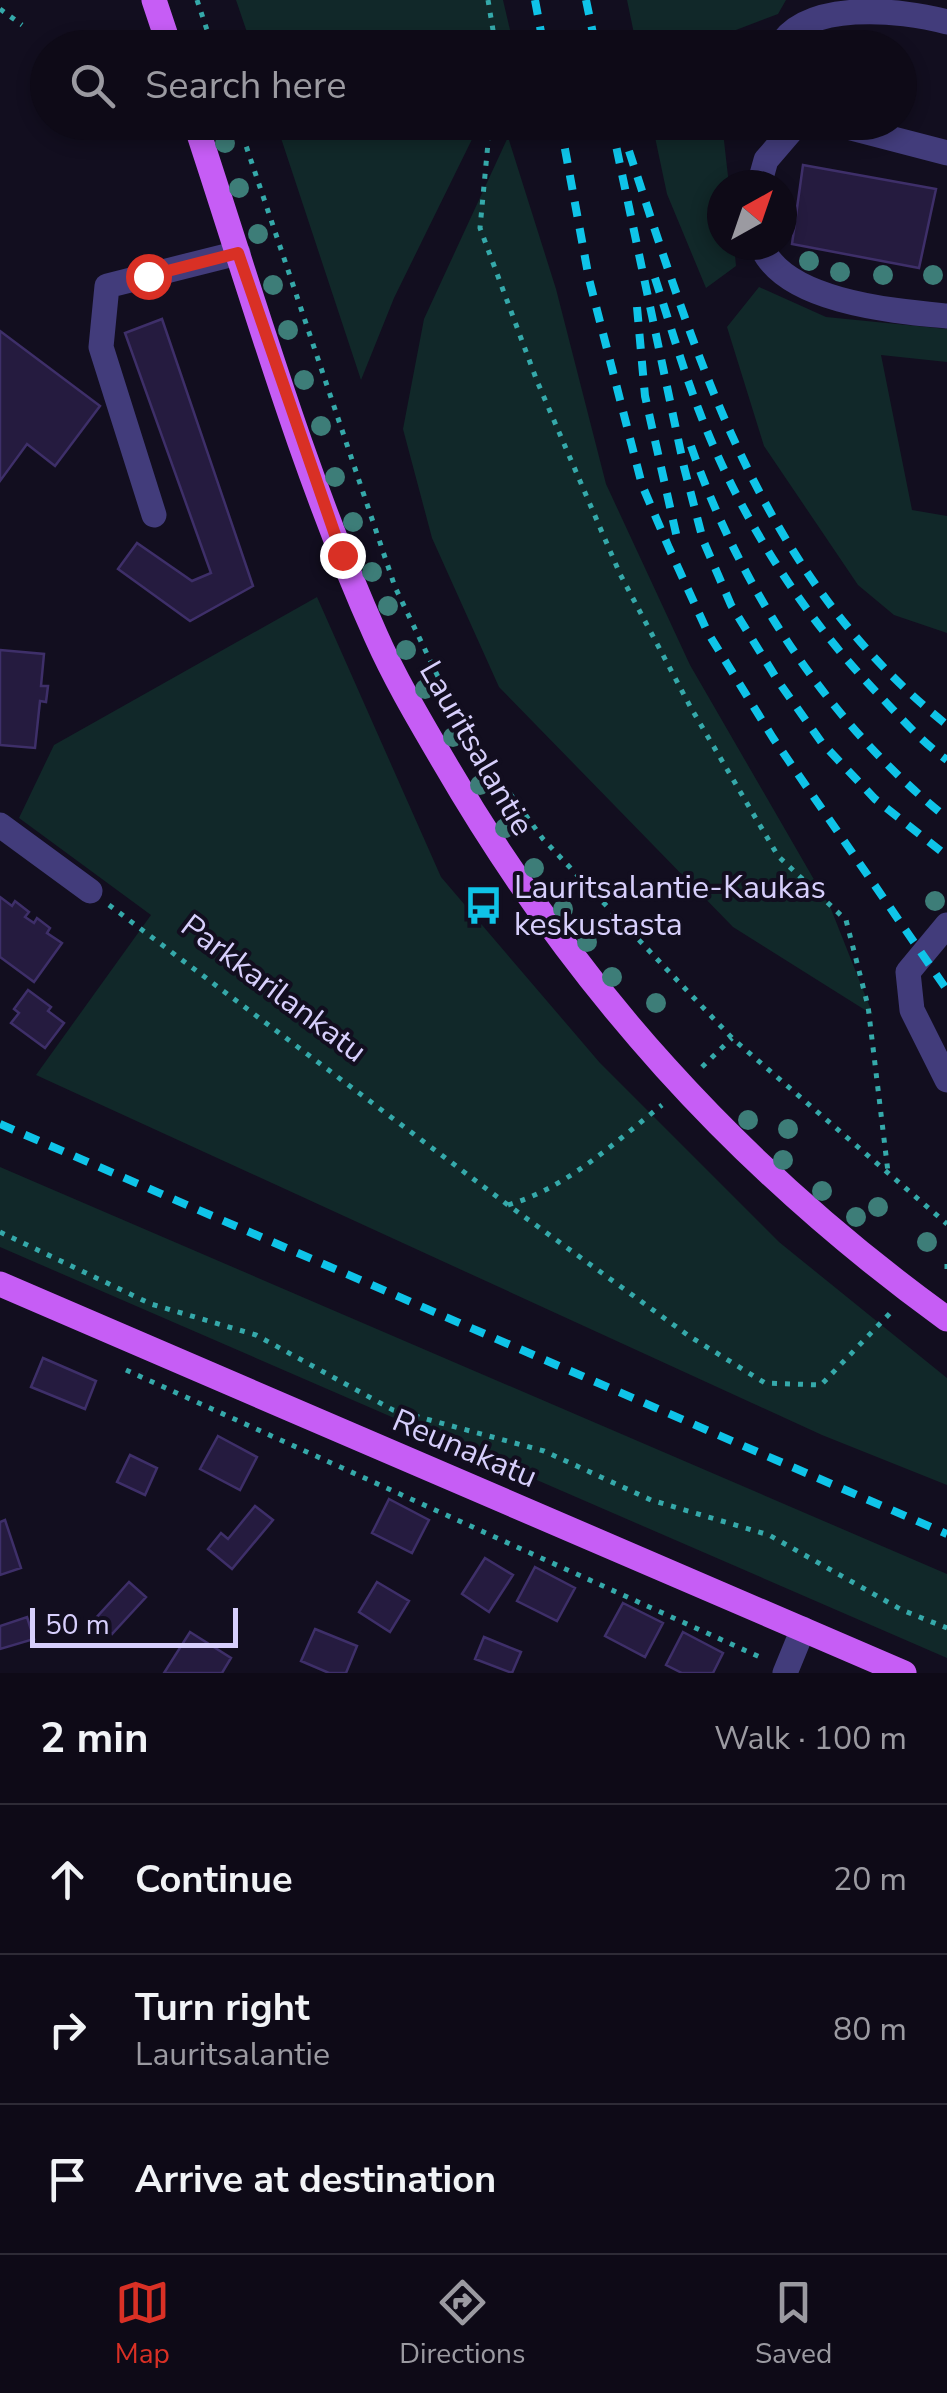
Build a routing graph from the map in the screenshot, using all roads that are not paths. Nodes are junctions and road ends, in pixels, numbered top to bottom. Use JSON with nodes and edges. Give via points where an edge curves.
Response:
{"nodes":[{"id":1,"x":154,"y":0,"type":"edge"},
{"id":2,"x":947,"y":22,"type":"edge"},
{"id":3,"x":164,"y":30,"type":"edge"},
{"id":4,"x":792,"y":30,"type":"edge"},
{"id":5,"x":201,"y":140,"type":"edge"},
{"id":6,"x":783,"y":140,"type":"edge"},
{"id":7,"x":897,"y":140,"type":"edge"},
{"id":8,"x":947,"y":153,"type":"edge"},
{"id":9,"x":763,"y":170,"type":"edge"},
{"id":10,"x":238,"y":253,"type":"junction"},
{"id":11,"x":767,"y":260,"type":"edge"},
{"id":12,"x":947,"y":316,"type":"edge"},
{"id":13,"x":154,"y":515,"type":"dead end"},
{"id":14,"x":0,"y":826,"type":"edge"},
{"id":15,"x":90,"y":891,"type":"road end"},
{"id":16,"x":947,"y":924,"type":"edge"},
{"id":17,"x":947,"y":1080,"type":"edge"},
{"id":18,"x":0,"y":1284,"type":"edge"},
{"id":19,"x":947,"y":1319,"type":"edge"},
{"id":20,"x":804,"y":1629,"type":"junction"},
{"id":21,"x":786,"y":1671,"type":"edge"},
{"id":22,"x":904,"y":1673,"type":"edge"}],
"edges":[{"from":1,"to":3,"type":"main road"},
{"from":2,"to":4,"type":"street","via":[[894,11],[826,11]]},
{"from":5,"to":10,"type":"main road","name":"Lauritsalantie"},
{"from":6,"to":9,"type":"street"},
{"from":7,"to":8,"type":"street"},
{"from":10,"to":13,"type":"street","via":[[108,286],[101,346]]},
{"from":10,"to":19,"type":"main road","name":"Lauritsalantie","via":[[342,555],[378,639],[520,884],[587,978],[734,1141],[828,1228]]},
{"from":11,"to":12,"type":"street","via":[[809,290],[892,311]]},
{"from":14,"to":15,"type":"street"},
{"from":16,"to":17,"type":"street","via":[[908,972],[912,1010]]},
{"from":18,"to":20,"type":"main road","name":"Reunakatu"},
{"from":20,"to":21,"type":"street"},
{"from":20,"to":22,"type":"main road","name":"Reunakatu"}]}
